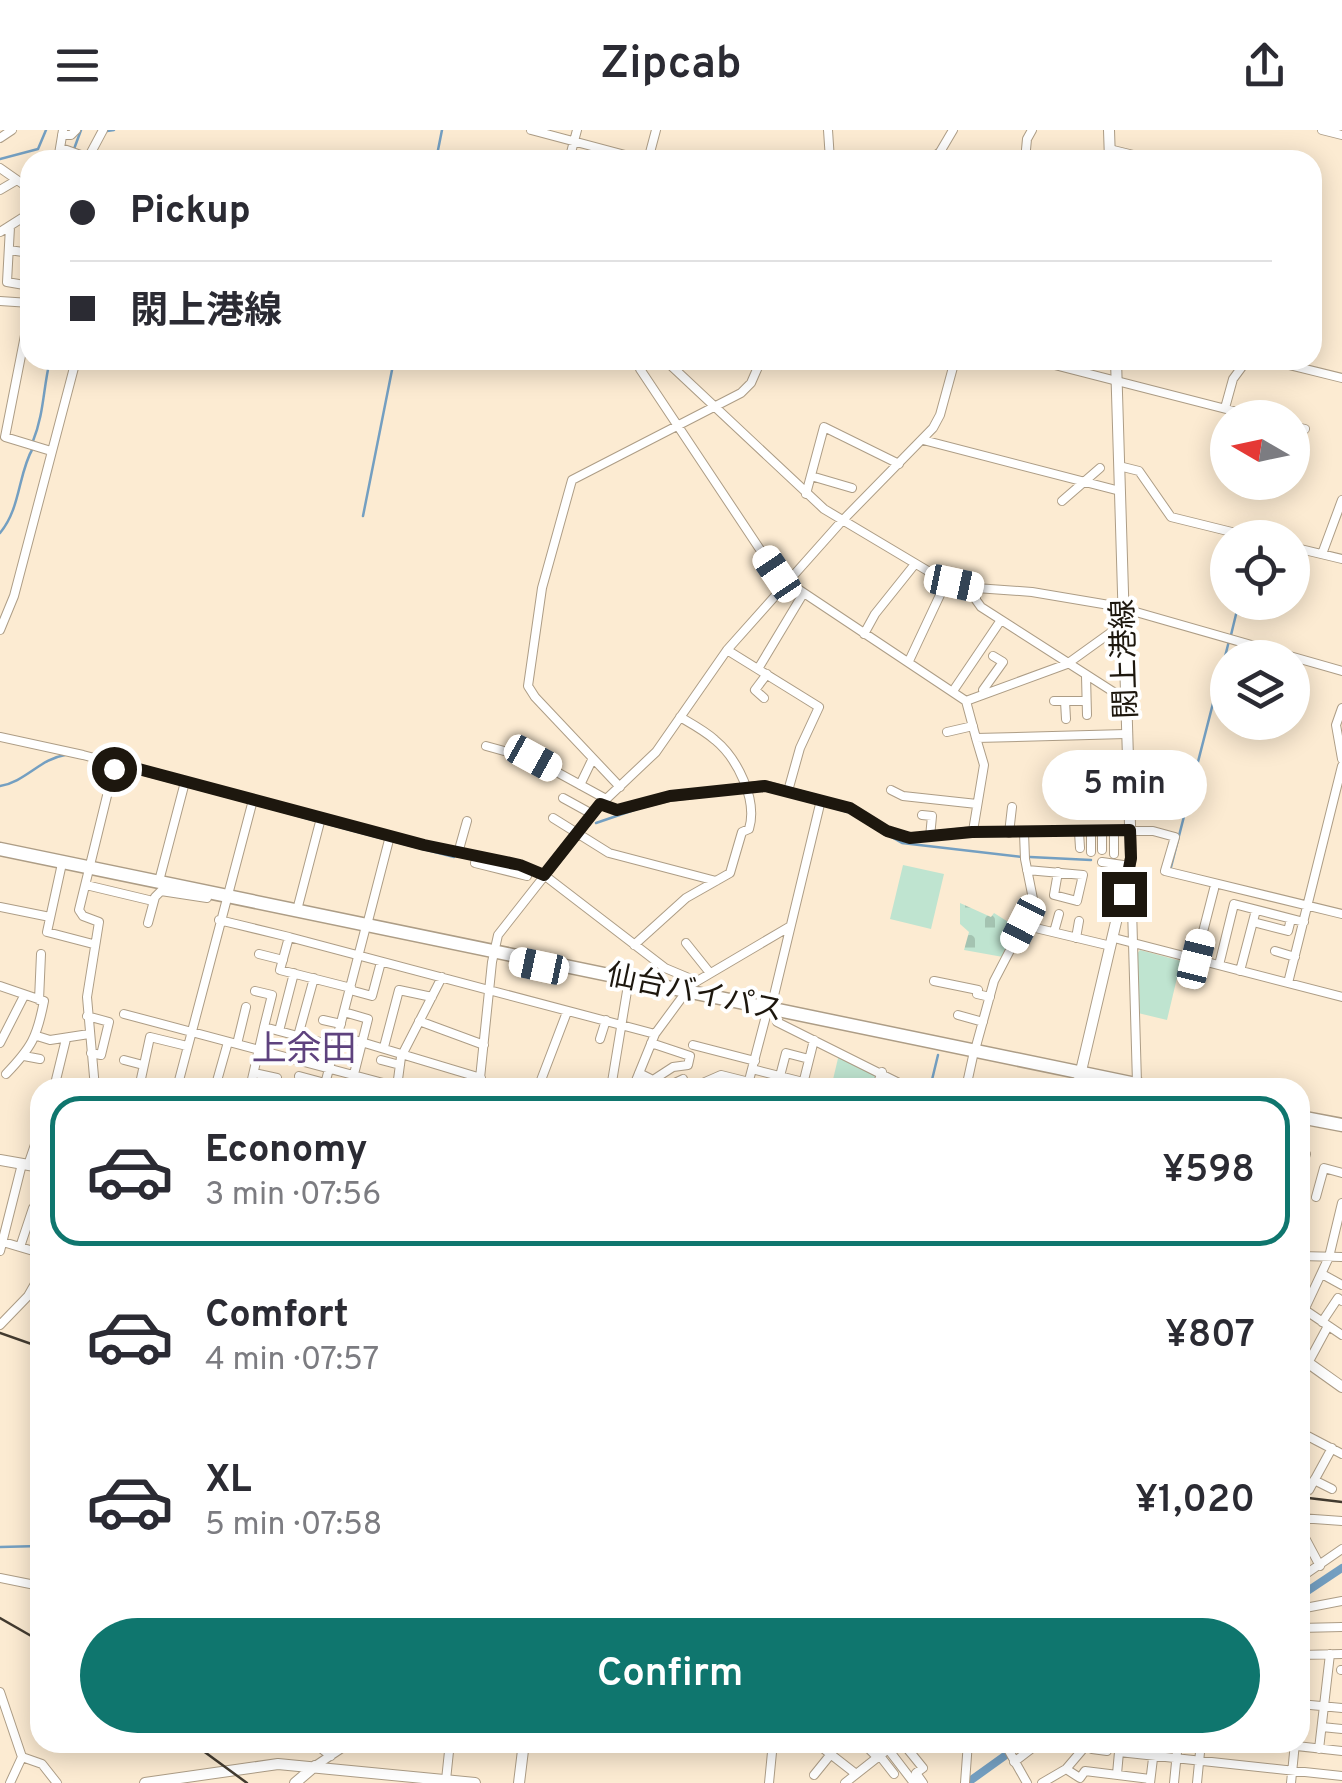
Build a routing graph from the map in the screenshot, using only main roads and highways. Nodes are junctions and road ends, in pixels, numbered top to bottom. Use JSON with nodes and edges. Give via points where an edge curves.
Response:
{"nodes":[{"id":1,"x":1116,"y":370,"type":"edge"},
{"id":2,"x":0,"y":852,"type":"edge"},
{"id":3,"x":87,"y":875,"type":"junction"},
{"id":4,"x":226,"y":898,"type":"junction"},
{"id":5,"x":366,"y":927,"type":"junction"},
{"id":6,"x":1069,"y":1078,"type":"edge"},
{"id":7,"x":1078,"y":1078,"type":"edge"},
{"id":8,"x":1310,"y":1122,"type":"edge"},
{"id":9,"x":1342,"y":1128,"type":"edge"},
{"id":10,"x":0,"y":1160,"type":"edge"},
{"id":11,"x":30,"y":1165,"type":"edge"},
{"id":12,"x":1310,"y":1364,"type":"edge"},
{"id":13,"x":1342,"y":1387,"type":"edge"},
{"id":14,"x":523,"y":1753,"type":"edge"},
{"id":15,"x":313,"y":1768,"type":"junction"},
{"id":16,"x":293,"y":1770,"type":"junction"},
{"id":17,"x":144,"y":1783,"type":"edge"},
{"id":18,"x":176,"y":1783,"type":"edge"},
{"id":19,"x":294,"y":1783,"type":"edge"},
{"id":20,"x":429,"y":1783,"type":"edge"},
{"id":21,"x":475,"y":1783,"type":"edge"},
{"id":22,"x":519,"y":1783,"type":"edge"}],
"edges":[{"from":1,"to":7,"type":"main road","name":"閖上港線","via":[[1130,862],[1128,896]]},
{"from":2,"to":3,"type":"highway","name":"仙台バイパス"},
{"from":2,"to":3,"type":"highway","name":"仙台バイパス"},
{"from":3,"to":4,"type":"highway","name":"仙台バイパス"},
{"from":3,"to":4,"type":"highway","name":"仙台バイパス","via":[[159,881]]},
{"from":4,"to":5,"type":"highway","name":"仙台バイパス"},
{"from":4,"to":5,"type":"highway","name":"仙台バイパス"},
{"from":5,"to":6,"type":"highway","name":"仙台バイパス","via":[[689,989]]},
{"from":8,"to":9,"type":"highway"},
{"from":10,"to":11,"type":"main road"},
{"from":12,"to":13,"type":"main road"},
{"from":14,"to":22,"type":"main road"},
{"from":15,"to":16,"type":"main road"},
{"from":15,"to":17,"type":"main road","via":[[266,1764]]},
{"from":15,"to":19,"type":"main road"},
{"from":15,"to":20,"type":"main road"},
{"from":15,"to":21,"type":"main road"},
{"from":16,"to":18,"type":"main road"},
{"from":16,"to":19,"type":"main road"}]}
